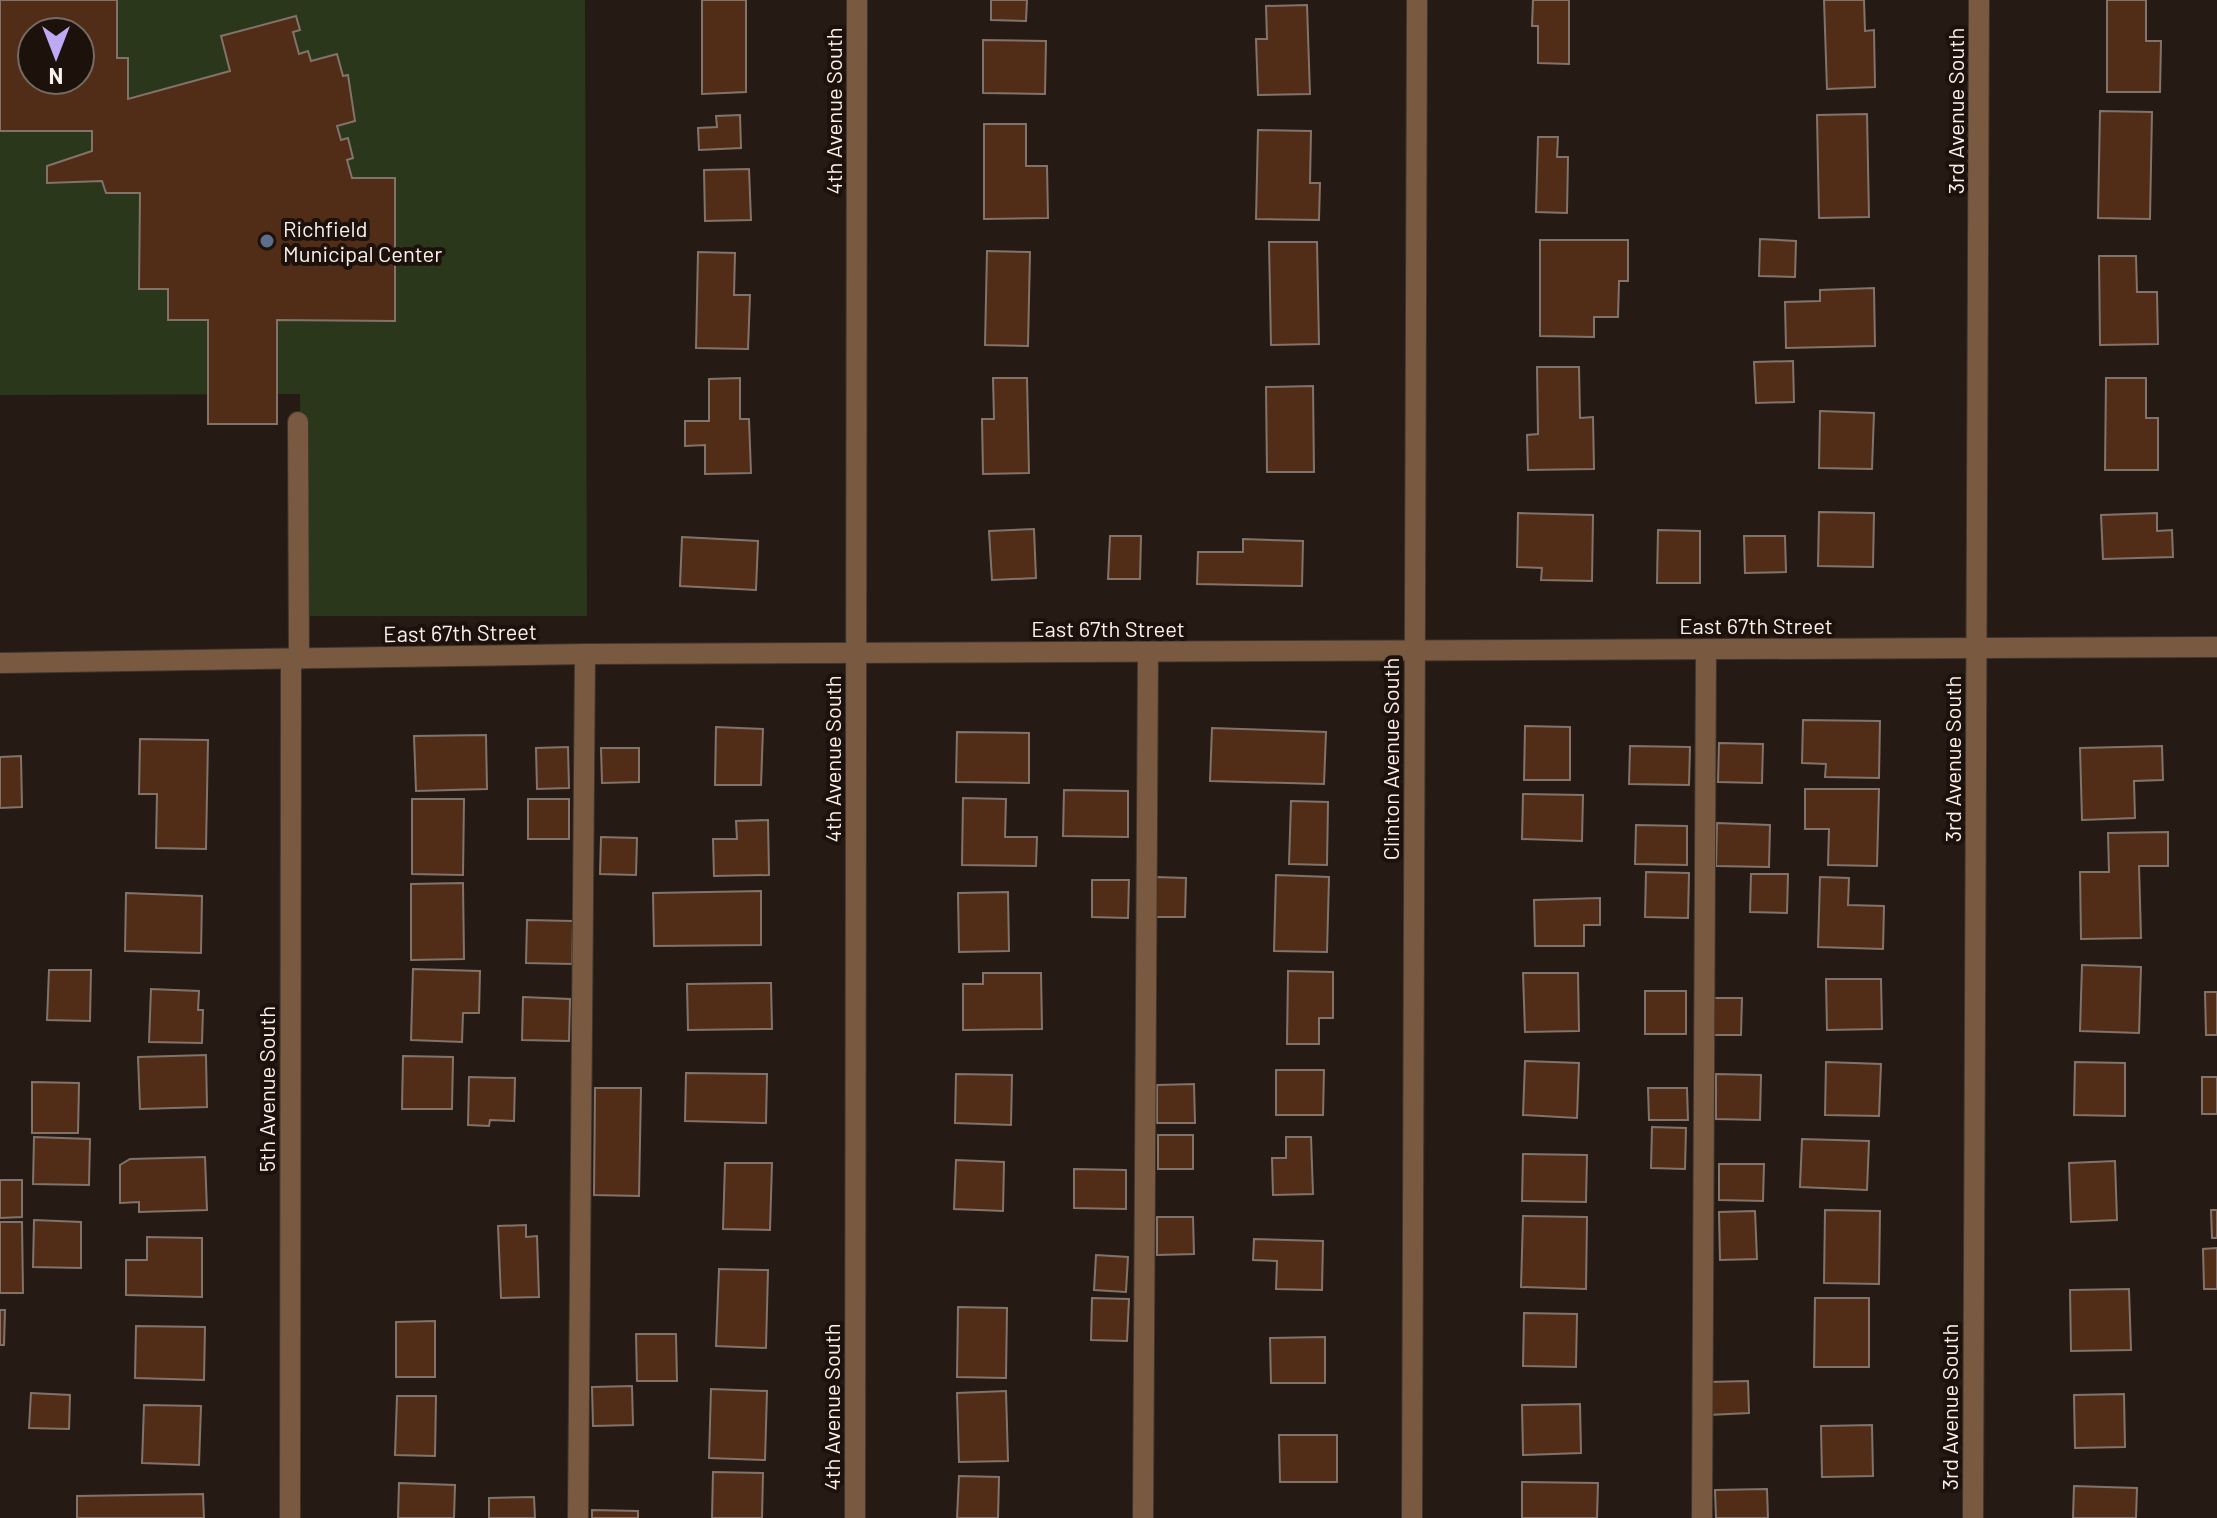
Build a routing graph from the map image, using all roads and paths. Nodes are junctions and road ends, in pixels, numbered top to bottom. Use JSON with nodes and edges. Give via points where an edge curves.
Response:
{"nodes":[{"id":1,"x":857,"y":0,"type":"edge"},
{"id":2,"x":1417,"y":0,"type":"edge"},
{"id":3,"x":1979,"y":0,"type":"edge"},
{"id":4,"x":298,"y":422,"type":"dead end"},
{"id":5,"x":2217,"y":647,"type":"edge"},
{"id":6,"x":1976,"y":648,"type":"junction"},
{"id":7,"x":1706,"y":649,"type":"junction"},
{"id":8,"x":1415,"y":651,"type":"junction"},
{"id":9,"x":1148,"y":652,"type":"junction"},
{"id":10,"x":856,"y":653,"type":"junction"},
{"id":11,"x":585,"y":654,"type":"junction"},
{"id":12,"x":295,"y":659,"type":"junction"},
{"id":13,"x":0,"y":663,"type":"edge"},
{"id":14,"x":290,"y":1518,"type":"edge"},
{"id":15,"x":578,"y":1518,"type":"edge"},
{"id":16,"x":855,"y":1518,"type":"edge"},
{"id":17,"x":1143,"y":1518,"type":"edge"},
{"id":18,"x":1412,"y":1518,"type":"edge"},
{"id":19,"x":1702,"y":1518,"type":"edge"},
{"id":20,"x":1973,"y":1518,"type":"edge"}],
"edges":[{"from":1,"to":10,"type":"street","name":"4th Avenue South"},
{"from":2,"to":8,"type":"street","name":"Clinton Avenue South"},
{"from":3,"to":6,"type":"street","name":"3rd Avenue South"},
{"from":4,"to":12,"type":"street","name":"5th Avenue South"},
{"from":5,"to":6,"type":"street","name":"East 67th Street"},
{"from":6,"to":7,"type":"street","name":"East 67th Street"},
{"from":6,"to":20,"type":"street","name":"3rd Avenue South"},
{"from":7,"to":8,"type":"street","name":"East 67th Street"},
{"from":7,"to":19,"type":"street"},
{"from":8,"to":9,"type":"street","name":"East 67th Street"},
{"from":8,"to":18,"type":"street","name":"Clinton Avenue South"},
{"from":9,"to":10,"type":"street","name":"East 67th Street"},
{"from":9,"to":17,"type":"street"},
{"from":10,"to":11,"type":"street","name":"East 67th Street"},
{"from":10,"to":16,"type":"street","name":"4th Avenue South"},
{"from":11,"to":12,"type":"street","name":"East 67th Street"},
{"from":11,"to":15,"type":"street"},
{"from":12,"to":13,"type":"street","name":"East 67th Street"},
{"from":12,"to":14,"type":"street","name":"5th Avenue South"}]}
